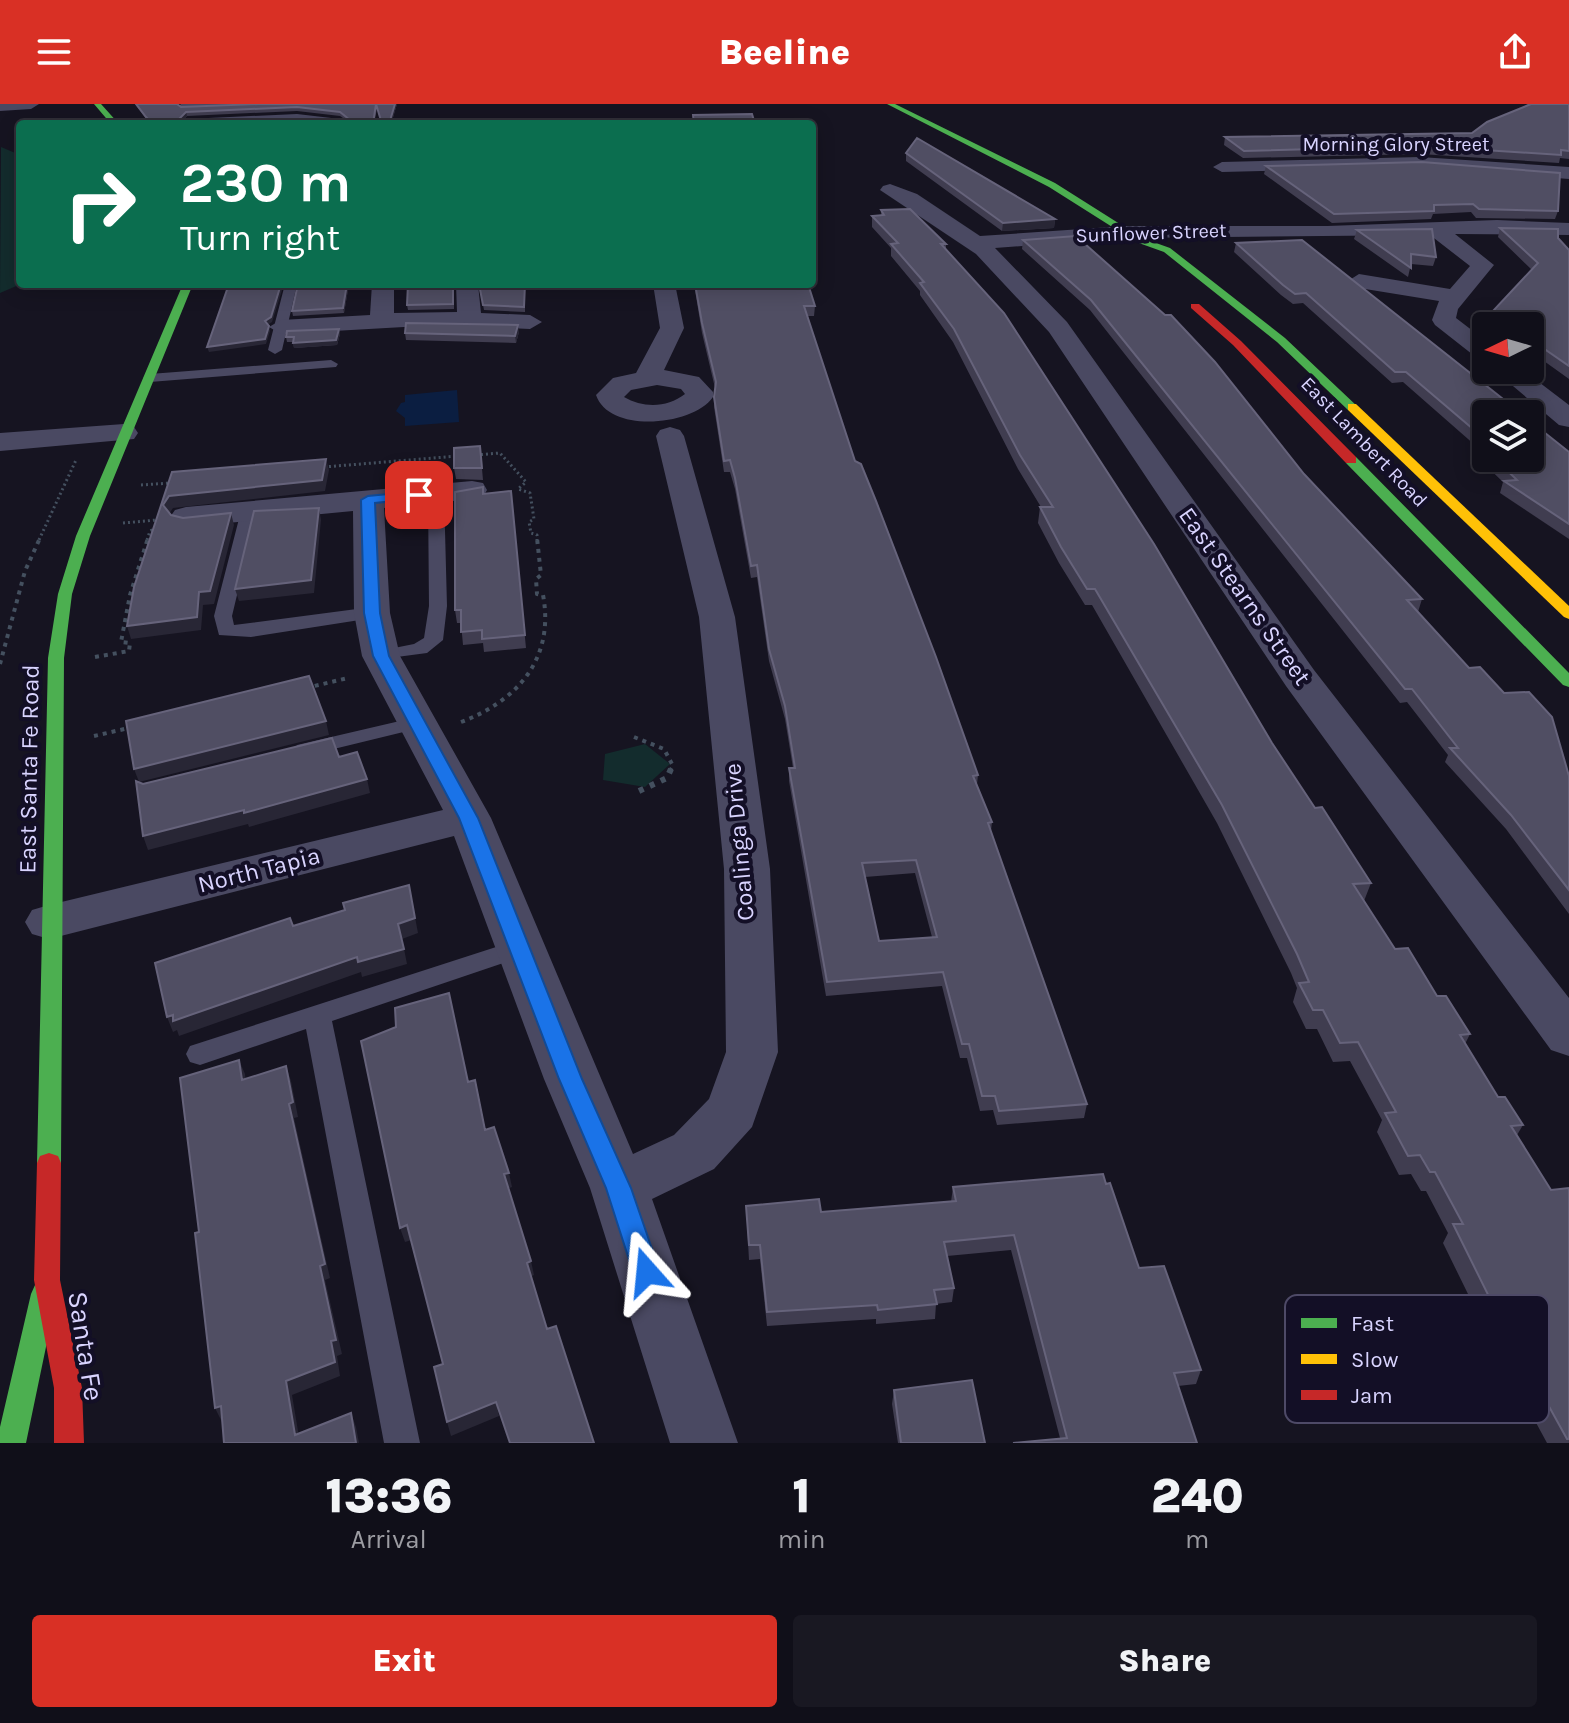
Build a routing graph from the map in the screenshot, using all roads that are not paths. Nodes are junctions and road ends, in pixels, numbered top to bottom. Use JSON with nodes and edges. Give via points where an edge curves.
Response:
{"nodes":[{"id":1,"x":31,"y":104,"type":"edge"},
{"id":2,"x":97,"y":104,"type":"edge"},
{"id":3,"x":272,"y":104,"type":"edge"},
{"id":4,"x":317,"y":104,"type":"edge"},
{"id":5,"x":890,"y":104,"type":"edge"},
{"id":6,"x":0,"y":106,"type":"edge"},
{"id":7,"x":185,"y":111,"type":"edge"},
{"id":8,"x":297,"y":119,"type":"junction"},
{"id":9,"x":111,"y":120,"type":"edge"},
{"id":10,"x":306,"y":120,"type":"edge"},
{"id":11,"x":1222,"y":167,"type":"dead end"},
{"id":12,"x":1569,"y":173,"type":"edge"},
{"id":13,"x":890,"y":190,"type":"dead end"},
{"id":14,"x":1434,"y":228,"type":"junction"},
{"id":15,"x":1569,"y":229,"type":"edge"},
{"id":16,"x":1135,"y":245,"type":"junction"},
{"id":17,"x":980,"y":246,"type":"junction"},
{"id":18,"x":1359,"y":281,"type":"edge"},
{"id":19,"x":186,"y":288,"type":"edge"},
{"id":20,"x":290,"y":288,"type":"edge"},
{"id":21,"x":383,"y":288,"type":"edge"},
{"id":22,"x":467,"y":288,"type":"edge"},
{"id":23,"x":664,"y":288,"type":"edge"},
{"id":24,"x":1184,"y":297,"type":"dead end"},
{"id":25,"x":1455,"y":297,"type":"junction"},
{"id":26,"x":470,"y":320,"type":"junction"},
{"id":27,"x":382,"y":321,"type":"junction"},
{"id":28,"x":530,"y":322,"type":"dead end"},
{"id":29,"x":278,"y":339,"type":"joint"},
{"id":30,"x":1472,"y":342,"type":"edge"},
{"id":31,"x":331,"y":364,"type":"dead end"},
{"id":32,"x":659,"y":369,"type":"junction"},
{"id":33,"x":150,"y":378,"type":"junction"},
{"id":34,"x":1525,"y":384,"type":"edge"},
{"id":35,"x":1569,"y":419,"type":"edge"},
{"id":36,"x":663,"y":420,"type":"junction"},
{"id":37,"x":124,"y":433,"type":"junction"},
{"id":38,"x":0,"y":442,"type":"edge"},
{"id":39,"x":472,"y":490,"type":"edge"},
{"id":40,"x":436,"y":493,"type":"junction"},
{"id":41,"x":368,"y":500,"type":"junction"},
{"id":42,"x":249,"y":511,"type":"junction"},
{"id":43,"x":166,"y":519,"type":"edge"},
{"id":44,"x":1569,"y":614,"type":"edge"},
{"id":45,"x":367,"y":649,"type":"junction"},
{"id":46,"x":1569,"y":682,"type":"edge"},
{"id":47,"x":417,"y":723,"type":"junction"},
{"id":48,"x":290,"y":754,"type":"edge"},
{"id":49,"x":469,"y":818,"type":"junction"},
{"id":50,"x":49,"y":922,"type":"junction"},
{"id":51,"x":521,"y":948,"type":"junction"},
{"id":52,"x":317,"y":1015,"type":"junction"},
{"id":53,"x":1569,"y":1036,"type":"edge"},
{"id":54,"x":200,"y":1054,"type":"dead end"},
{"id":55,"x":619,"y":1188,"type":"junction"},
{"id":56,"x":47,"y":1280,"type":"junction"},
{"id":57,"x":11,"y":1443,"type":"edge"},
{"id":58,"x":69,"y":1443,"type":"edge"},
{"id":59,"x":402,"y":1443,"type":"edge"},
{"id":60,"x":704,"y":1443,"type":"edge"}],
"edges":[{"from":1,"to":6,"type":"street"},
{"from":2,"to":9,"type":"main road"},
{"from":3,"to":7,"type":"lane"},
{"from":4,"to":8,"type":"street"},
{"from":5,"to":16,"type":"main road","name":"East Lambert Road","via":[[1052,185]]},
{"from":7,"to":8,"type":"street"},
{"from":8,"to":10,"type":"street"},
{"from":11,"to":12,"type":"street","name":"Morning Glory Street","via":[[1420,162]]},
{"from":13,"to":17,"type":"street","name":"East Stearns Street"},
{"from":14,"to":15,"type":"street","name":"Sunflower Street"},
{"from":14,"to":16,"type":"street","name":"Sunflower Street"},
{"from":14,"to":25,"type":"street","via":[[1483,265]]},
{"from":16,"to":17,"type":"street","name":"Sunflower Street"},
{"from":16,"to":17,"type":"street","name":"Sunflower Street"},
{"from":16,"to":44,"type":"main road","name":"East Lambert Road","via":[[1167,250],[1281,340]]},
{"from":17,"to":53,"type":"street","name":"East Stearns Street","via":[[1071,344],[1300,678]]},
{"from":18,"to":25,"type":"street"},
{"from":19,"to":33,"type":"main road","name":"East Santa Fe Road"},
{"from":20,"to":29,"type":"lane"},
{"from":21,"to":27,"type":"street"},
{"from":22,"to":26,"type":"street"},
{"from":23,"to":32,"type":"street","via":[[672,328]]},
{"from":24,"to":46,"type":"main road","name":"East Lambert Road","via":[[1247,353]]},
{"from":25,"to":30,"type":"street","via":[[1444,320]]},
{"from":26,"to":27,"type":"street"},
{"from":26,"to":28,"type":"street"},
{"from":27,"to":29,"type":"street"},
{"from":31,"to":33,"type":"lane"},
{"from":32,"to":36,"type":"street","via":[[699,392],[694,402]]},
{"from":32,"to":36,"type":"street","via":[[622,384],[610,395],[618,406]]},
{"from":33,"to":37,"type":"main road","name":"East Santa Fe Road"},
{"from":34,"to":35,"type":"street"},
{"from":36,"to":55,"type":"street","name":"Coalinga Drive","via":[[717,617],[747,869],[752,1052],[732,1111],[694,1152]]},
{"from":37,"to":38,"type":"street"},
{"from":37,"to":50,"type":"main road","name":"East Santa Fe Road","via":[[83,536],[63,607],[56,658]]},
{"from":39,"to":40,"type":"street"},
{"from":40,"to":41,"type":"street"},
{"from":40,"to":45,"type":"lane","via":[[438,606],[433,640],[420,649]]},
{"from":41,"to":42,"type":"street"},
{"from":41,"to":45,"type":"street"},
{"from":42,"to":43,"type":"street"},
{"from":42,"to":45,"type":"lane","via":[[223,616],[226,631]]},
{"from":45,"to":47,"type":"street"},
{"from":47,"to":48,"type":"lane"},
{"from":47,"to":49,"type":"street"},
{"from":49,"to":50,"type":"street","name":"North Tapia"},
{"from":49,"to":51,"type":"street"},
{"from":50,"to":56,"type":"main road","name":"East Santa Fe Road"},
{"from":51,"to":52,"type":"lane"},
{"from":51,"to":55,"type":"street"},
{"from":52,"to":54,"type":"lane"},
{"from":52,"to":59,"type":"lane"},
{"from":55,"to":60,"type":"street"},
{"from":56,"to":57,"type":"main road","name":"Santa Fe"},
{"from":56,"to":58,"type":"main road","name":"Santa Fe","via":[[68,1388]]}]}
